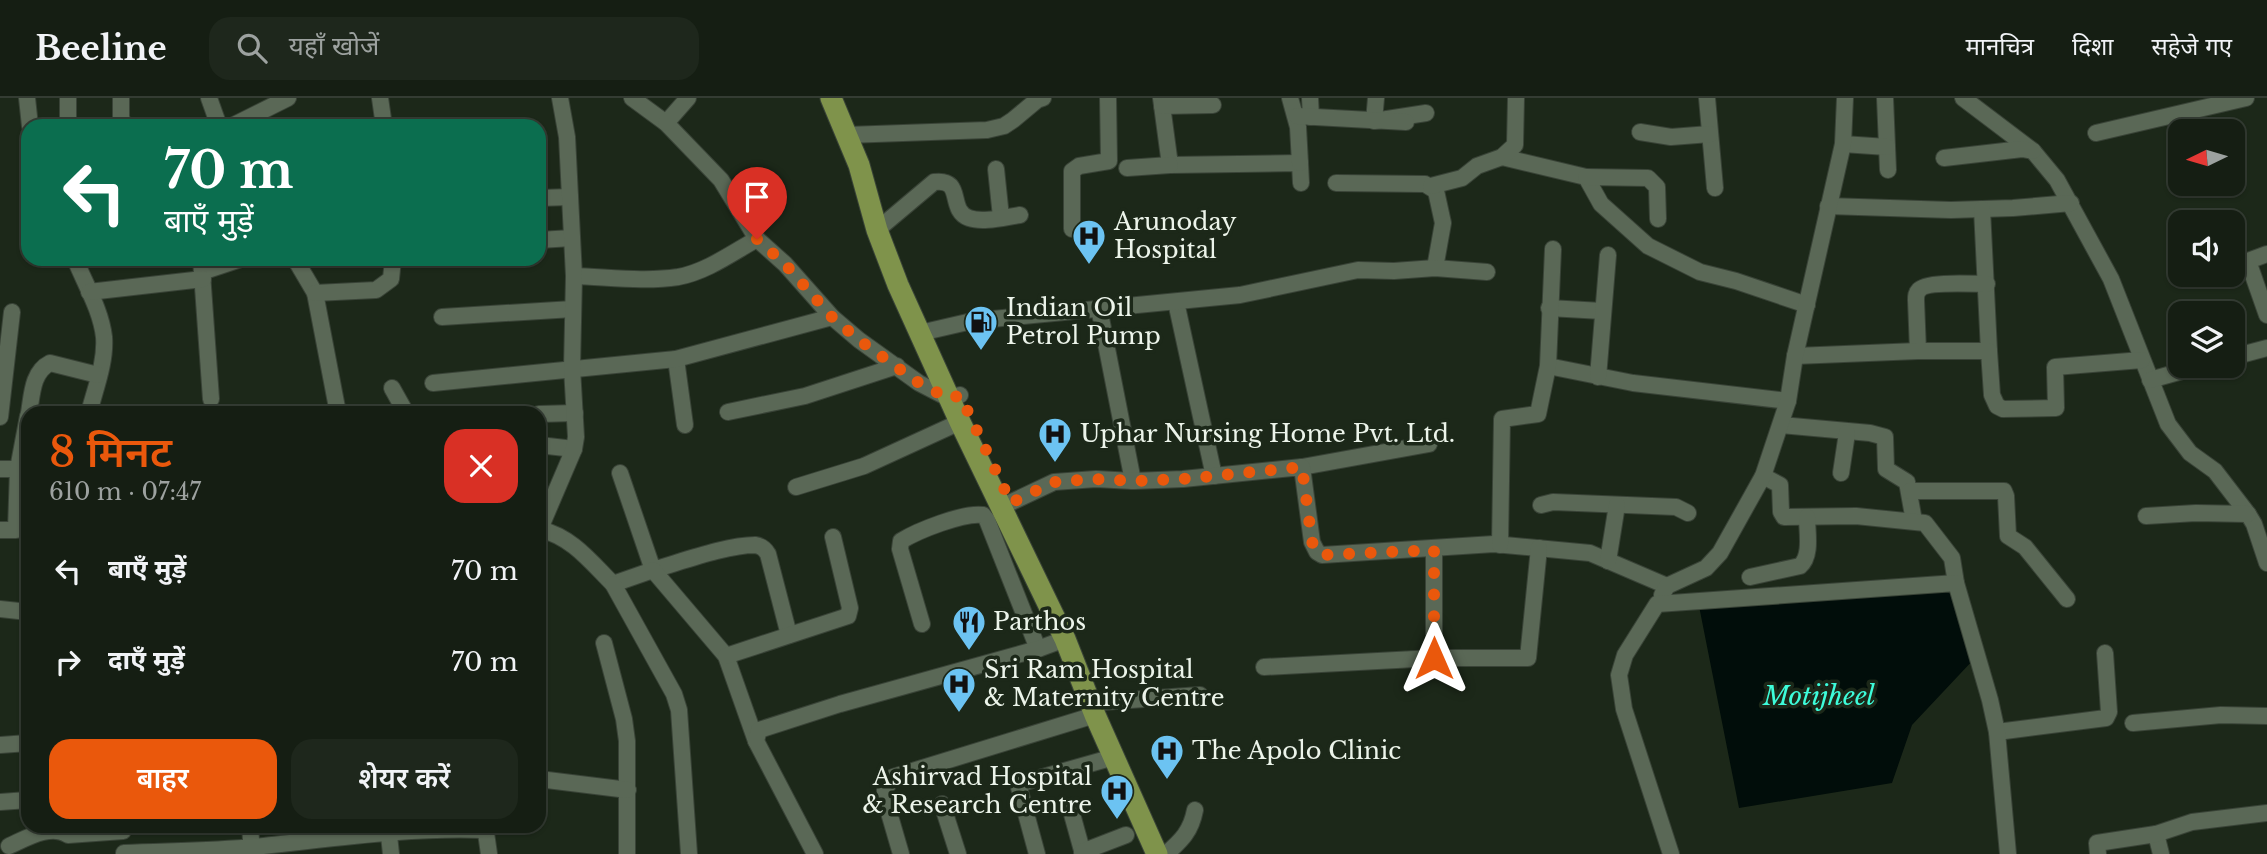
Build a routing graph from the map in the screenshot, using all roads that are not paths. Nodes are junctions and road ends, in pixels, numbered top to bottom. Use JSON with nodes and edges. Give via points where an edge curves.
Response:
{"nodes":[{"id":1,"x":27,"y":98,"type":"edge"},
{"id":2,"x":68,"y":98,"type":"edge"},
{"id":3,"x":121,"y":98,"type":"edge"},
{"id":4,"x":209,"y":98,"type":"edge"},
{"id":5,"x":288,"y":98,"type":"edge"},
{"id":6,"x":380,"y":98,"type":"edge"},
{"id":7,"x":560,"y":98,"type":"edge"},
{"id":8,"x":632,"y":98,"type":"edge"},
{"id":9,"x":688,"y":98,"type":"edge"},
{"id":10,"x":831,"y":98,"type":"edge"},
{"id":11,"x":841,"y":98,"type":"edge"},
{"id":12,"x":1043,"y":98,"type":"edge"},
{"id":13,"x":1108,"y":98,"type":"edge"},
{"id":14,"x":1290,"y":98,"type":"edge"},
{"id":15,"x":1310,"y":98,"type":"edge"},
{"id":16,"x":1376,"y":98,"type":"edge"},
{"id":17,"x":1516,"y":98,"type":"edge"},
{"id":18,"x":1707,"y":98,"type":"edge"},
{"id":19,"x":1845,"y":98,"type":"edge"},
{"id":20,"x":1885,"y":98,"type":"edge"},
{"id":21,"x":1963,"y":98,"type":"edge"},
{"id":22,"x":2245,"y":98,"type":"edge"},
{"id":23,"x":1162,"y":102,"type":"edge"},
{"id":24,"x":1213,"y":105,"type":"dead end"},
{"id":25,"x":1426,"y":113,"type":"dead end"},
{"id":26,"x":1304,"y":117,"type":"junction"},
{"id":27,"x":29,"y":119,"type":"edge"},
{"id":28,"x":68,"y":119,"type":"edge"},
{"id":29,"x":122,"y":119,"type":"edge"},
{"id":30,"x":216,"y":119,"type":"edge"},
{"id":31,"x":264,"y":119,"type":"edge"},
{"id":32,"x":383,"y":119,"type":"edge"},
{"id":33,"x":1374,"y":121,"type":"junction"},
{"id":34,"x":1406,"y":122,"type":"dead end"},
{"id":35,"x":666,"y":123,"type":"junction"},
{"id":36,"x":1640,"y":132,"type":"dead end"},
{"id":37,"x":2095,"y":133,"type":"dead end"},
{"id":38,"x":1710,"y":134,"type":"junction"},
{"id":39,"x":853,"y":135,"type":"junction"},
{"id":40,"x":1843,"y":144,"type":"junction"},
{"id":41,"x":1887,"y":147,"type":"junction"},
{"id":42,"x":2033,"y":151,"type":"junction"},
{"id":43,"x":1502,"y":157,"type":"junction"},
{"id":44,"x":1944,"y":158,"type":"dead end"},
{"id":45,"x":1300,"y":163,"type":"junction"},
{"id":46,"x":1170,"y":165,"type":"junction"},
{"id":47,"x":1127,"y":168,"type":"dead end"},
{"id":48,"x":996,"y":169,"type":"dead end"},
{"id":49,"x":1888,"y":170,"type":"dead end"},
{"id":50,"x":1586,"y":177,"type":"junction"},
{"id":51,"x":1301,"y":183,"type":"dead end"},
{"id":52,"x":1336,"y":183,"type":"dead end"},
{"id":53,"x":1431,"y":186,"type":"junction"},
{"id":54,"x":1715,"y":188,"type":"dead end"},
{"id":55,"x":570,"y":197,"type":"junction"},
{"id":56,"x":546,"y":198,"type":"edge"},
{"id":57,"x":2071,"y":203,"type":"junction"},
{"id":58,"x":1828,"y":206,"type":"junction"},
{"id":59,"x":1982,"y":209,"type":"junction"},
{"id":60,"x":1020,"y":215,"type":"dead end"},
{"id":61,"x":1000,"y":217,"type":"junction"},
{"id":62,"x":1658,"y":219,"type":"dead end"},
{"id":63,"x":880,"y":228,"type":"junction"},
{"id":64,"x":1072,"y":229,"type":"dead end"},
{"id":65,"x":572,"y":238,"type":"junction"},
{"id":66,"x":757,"y":239,"type":"junction"},
{"id":67,"x":546,"y":240,"type":"edge"},
{"id":68,"x":1553,"y":249,"type":"dead end"},
{"id":69,"x":2267,"y":254,"type":"edge"},
{"id":70,"x":1608,"y":255,"type":"dead end"},
{"id":71,"x":78,"y":266,"type":"edge"},
{"id":72,"x":299,"y":266,"type":"edge"},
{"id":73,"x":392,"y":266,"type":"edge"},
{"id":74,"x":1435,"y":268,"type":"junction"},
{"id":75,"x":202,"y":270,"type":"edge"},
{"id":76,"x":1488,"y":272,"type":"dead end"},
{"id":77,"x":574,"y":276,"type":"junction"},
{"id":78,"x":1987,"y":284,"type":"junction"},
{"id":79,"x":89,"y":292,"type":"junction"},
{"id":80,"x":315,"y":293,"type":"junction"},
{"id":81,"x":1176,"y":302,"type":"junction"},
{"id":82,"x":1807,"y":305,"type":"junction"},
{"id":83,"x":1100,"y":308,"type":"junction"},
{"id":84,"x":1549,"y":308,"type":"junction"},
{"id":85,"x":573,"y":309,"type":"junction"},
{"id":86,"x":1602,"y":310,"type":"junction"},
{"id":87,"x":12,"y":312,"type":"dead end"},
{"id":88,"x":2267,"y":315,"type":"edge"},
{"id":89,"x":442,"y":317,"type":"dead end"},
{"id":90,"x":832,"y":317,"type":"junction"},
{"id":91,"x":926,"y":332,"type":"junction"},
{"id":92,"x":2267,"y":348,"type":"edge"},
{"id":93,"x":1918,"y":351,"type":"junction"},
{"id":94,"x":1990,"y":351,"type":"junction"},
{"id":95,"x":2245,"y":354,"type":"edge"},
{"id":96,"x":1795,"y":356,"type":"junction"},
{"id":97,"x":676,"y":359,"type":"junction"},
{"id":98,"x":2142,"y":360,"type":"junction"},
{"id":99,"x":897,"y":366,"type":"junction"},
{"id":100,"x":1548,"y":366,"type":"junction"},
{"id":101,"x":572,"y":368,"type":"junction"},
{"id":102,"x":99,"y":375,"type":"junction"},
{"id":103,"x":2168,"y":375,"type":"edge"},
{"id":104,"x":1598,"y":377,"type":"junction"},
{"id":105,"x":2150,"y":380,"type":"junction"},
{"id":106,"x":433,"y":383,"type":"dead end"},
{"id":107,"x":391,"y":388,"type":"dead end"},
{"id":108,"x":955,"y":397,"type":"junction"},
{"id":109,"x":211,"y":399,"type":"dead end"},
{"id":110,"x":1788,"y":401,"type":"junction"},
{"id":111,"x":31,"y":406,"type":"edge"},
{"id":112,"x":91,"y":406,"type":"edge"},
{"id":113,"x":337,"y":406,"type":"edge"},
{"id":114,"x":402,"y":406,"type":"edge"},
{"id":115,"x":727,"y":412,"type":"dead end"},
{"id":116,"x":575,"y":413,"type":"junction"},
{"id":117,"x":546,"y":414,"type":"edge"},
{"id":118,"x":0,"y":417,"type":"edge"},
{"id":119,"x":960,"y":422,"type":"junction"},
{"id":120,"x":685,"y":425,"type":"dead end"},
{"id":121,"x":1781,"y":425,"type":"junction"},
{"id":122,"x":1847,"y":433,"type":"junction"},
{"id":123,"x":1429,"y":444,"type":"dead end"},
{"id":124,"x":546,"y":446,"type":"edge"},
{"id":125,"x":574,"y":449,"type":"junction"},
{"id":126,"x":21,"y":455,"type":"edge"},
{"id":127,"x":1302,"y":467,"type":"junction"},
{"id":128,"x":0,"y":469,"type":"edge"},
{"id":129,"x":18,"y":469,"type":"junction"},
{"id":130,"x":620,"y":473,"type":"dead end"},
{"id":131,"x":1841,"y":473,"type":"dead end"},
{"id":132,"x":1214,"y":476,"type":"junction"},
{"id":133,"x":1763,"y":476,"type":"junction"},
{"id":134,"x":1133,"y":481,"type":"junction"},
{"id":135,"x":796,"y":487,"type":"dead end"},
{"id":136,"x":1910,"y":491,"type":"junction"},
{"id":137,"x":1006,"y":505,"type":"junction"},
{"id":138,"x":1541,"y":505,"type":"dead end"},
{"id":139,"x":1617,"y":505,"type":"junction"},
{"id":140,"x":546,"y":509,"type":"edge"},
{"id":141,"x":1688,"y":513,"type":"dead end"},
{"id":142,"x":2146,"y":516,"type":"dead end"},
{"id":143,"x":1807,"y":517,"type":"junction"},
{"id":144,"x":1914,"y":520,"type":"junction"},
{"id":145,"x":2256,"y":521,"type":"edge"},
{"id":146,"x":0,"y":530,"type":"edge"},
{"id":147,"x":546,"y":532,"type":"edge"},
{"id":148,"x":833,"y":537,"type":"dead end"},
{"id":149,"x":1500,"y":545,"type":"junction"},
{"id":150,"x":1539,"y":548,"type":"junction"},
{"id":151,"x":1434,"y":550,"type":"junction"},
{"id":152,"x":1608,"y":561,"type":"junction"},
{"id":153,"x":2267,"y":563,"type":"edge"},
{"id":154,"x":653,"y":570,"type":"junction"},
{"id":155,"x":1750,"y":577,"type":"dead end"},
{"id":156,"x":1956,"y":583,"type":"junction"},
{"id":157,"x":613,"y":584,"type":"junction"},
{"id":158,"x":1667,"y":586,"type":"junction"},
{"id":159,"x":2067,"y":599,"type":"dead end"},
{"id":160,"x":1657,"y":604,"type":"junction"},
{"id":161,"x":0,"y":609,"type":"edge"},
{"id":162,"x":21,"y":611,"type":"edge"},
{"id":163,"x":922,"y":624,"type":"dead end"},
{"id":164,"x":789,"y":635,"type":"junction"},
{"id":165,"x":1065,"y":639,"type":"junction"},
{"id":166,"x":604,"y":643,"type":"dead end"},
{"id":167,"x":1038,"y":649,"type":"junction"},
{"id":168,"x":2105,"y":653,"type":"dead end"},
{"id":169,"x":726,"y":656,"type":"junction"},
{"id":170,"x":1434,"y":658,"type":"junction"},
{"id":171,"x":1264,"y":667,"type":"dead end"},
{"id":172,"x":1200,"y":695,"type":"dead end"},
{"id":173,"x":1098,"y":708,"type":"junction"},
{"id":174,"x":2267,"y":716,"type":"edge"},
{"id":175,"x":2106,"y":718,"type":"junction"},
{"id":176,"x":1997,"y":732,"type":"junction"},
{"id":177,"x":756,"y":741,"type":"junction"},
{"id":178,"x":21,"y":744,"type":"edge"},
{"id":179,"x":0,"y":745,"type":"edge"},
{"id":180,"x":1114,"y":757,"type":"junction"},
{"id":181,"x":546,"y":780,"type":"edge"},
{"id":182,"x":628,"y":790,"type":"junction"},
{"id":183,"x":21,"y":800,"type":"edge"},
{"id":184,"x":0,"y":802,"type":"edge"},
{"id":185,"x":942,"y":804,"type":"dead end"},
{"id":186,"x":1070,"y":807,"type":"dead end"},
{"id":187,"x":1195,"y":810,"type":"dead end"},
{"id":188,"x":2267,"y":813,"type":"edge"},
{"id":189,"x":43,"y":833,"type":"edge"},
{"id":190,"x":65,"y":833,"type":"edge"},
{"id":191,"x":86,"y":833,"type":"edge"},
{"id":192,"x":123,"y":833,"type":"edge"},
{"id":193,"x":333,"y":833,"type":"edge"},
{"id":194,"x":388,"y":833,"type":"edge"},
{"id":195,"x":486,"y":833,"type":"edge"},
{"id":196,"x":2157,"y":834,"type":"junction"},
{"id":197,"x":1126,"y":835,"type":"dead end"},
{"id":198,"x":9,"y":846,"type":"dead end"},
{"id":199,"x":251,"y":850,"type":"edge"},
{"id":200,"x":124,"y":853,"type":"edge"},
{"id":201,"x":1034,"y":853,"type":"edge"},
{"id":202,"x":1083,"y":853,"type":"edge"},
{"id":203,"x":391,"y":854,"type":"edge"},
{"id":204,"x":489,"y":854,"type":"edge"},
{"id":205,"x":627,"y":854,"type":"edge"},
{"id":206,"x":689,"y":854,"type":"edge"},
{"id":207,"x":815,"y":854,"type":"edge"},
{"id":208,"x":901,"y":854,"type":"edge"},
{"id":209,"x":958,"y":854,"type":"edge"},
{"id":210,"x":1157,"y":854,"type":"edge"},
{"id":211,"x":1166,"y":854,"type":"edge"},
{"id":212,"x":1671,"y":854,"type":"edge"},
{"id":213,"x":2008,"y":854,"type":"edge"},
{"id":214,"x":2098,"y":854,"type":"edge"},
{"id":215,"x":2161,"y":854,"type":"edge"}],
"edges":[{"from":1,"to":27,"type":"street"},
{"from":2,"to":28,"type":"street"},
{"from":3,"to":29,"type":"street"},
{"from":4,"to":30,"type":"street"},
{"from":5,"to":31,"type":"street"},
{"from":6,"to":32,"type":"street"},
{"from":7,"to":55,"type":"street"},
{"from":8,"to":35,"type":"street"},
{"from":9,"to":35,"type":"street"},
{"from":10,"to":39,"type":"main road"},
{"from":11,"to":39,"type":"main road"},
{"from":12,"to":39,"type":"street","via":[[1004,126],[987,130]]},
{"from":13,"to":64,"type":"street","via":[[1109,161],[1072,171]]},
{"from":14,"to":26,"type":"street"},
{"from":15,"to":26,"type":"street"},
{"from":16,"to":33,"type":"street"},
{"from":17,"to":43,"type":"street","via":[[1514,145]]},
{"from":18,"to":38,"type":"street"},
{"from":19,"to":40,"type":"street"},
{"from":20,"to":41,"type":"street"},
{"from":21,"to":42,"type":"street"},
{"from":22,"to":37,"type":"street"},
{"from":23,"to":24,"type":"street"},
{"from":23,"to":46,"type":"street"},
{"from":25,"to":33,"type":"street"},
{"from":26,"to":33,"type":"street"},
{"from":26,"to":45,"type":"street"},
{"from":33,"to":34,"type":"street"},
{"from":35,"to":66,"type":"street","via":[[721,180]]},
{"from":36,"to":38,"type":"street","via":[[1671,137]]},
{"from":38,"to":54,"type":"street"},
{"from":39,"to":63,"type":"main road"},
{"from":40,"to":41,"type":"street"},
{"from":40,"to":58,"type":"street"},
{"from":41,"to":49,"type":"street"},
{"from":42,"to":44,"type":"street"},
{"from":42,"to":57,"type":"street"},
{"from":43,"to":50,"type":"street"},
{"from":43,"to":53,"type":"street","via":[[1477,166],[1462,178]]},
{"from":45,"to":46,"type":"street"},
{"from":45,"to":51,"type":"street"},
{"from":46,"to":47,"type":"street"},
{"from":48,"to":61,"type":"street"},
{"from":50,"to":62,"type":"street","via":[[1648,178],[1657,187]]},
{"from":50,"to":82,"type":"street","via":[[1601,204],[1648,246],[1700,272]]},
{"from":52,"to":53,"type":"street"},
{"from":53,"to":74,"type":"street","via":[[1439,197],[1443,223]]},
{"from":55,"to":56,"type":"street"},
{"from":55,"to":65,"type":"street"},
{"from":57,"to":59,"type":"street"},
{"from":57,"to":98,"type":"street","via":[[2111,279]]},
{"from":58,"to":59,"type":"street"},
{"from":58,"to":82,"type":"street"},
{"from":59,"to":78,"type":"street"},
{"from":60,"to":61,"type":"street"},
{"from":61,"to":63,"type":"street","via":[[967,217],[959,211],[955,192],[943,181],[934,183]]},
{"from":63,"to":91,"type":"main road","via":[[898,285]]},
{"from":65,"to":67,"type":"street"},
{"from":65,"to":77,"type":"street"},
{"from":66,"to":77,"type":"street","via":[[711,265],[680,276]]},
{"from":66,"to":90,"type":"street"},
{"from":68,"to":84,"type":"street"},
{"from":69,"to":88,"type":"street","via":[[2248,261]]},
{"from":70,"to":86,"type":"street"},
{"from":71,"to":79,"type":"street"},
{"from":72,"to":80,"type":"street"},
{"from":73,"to":80,"type":"street","via":[[391,279],[376,290]]},
{"from":74,"to":76,"type":"street"},
{"from":74,"to":81,"type":"street","via":[[1358,270],[1240,295]]},
{"from":75,"to":79,"type":"street"},
{"from":75,"to":109,"type":"street"},
{"from":77,"to":85,"type":"street"},
{"from":78,"to":93,"type":"street","via":[[1921,287],[1916,300]]},
{"from":78,"to":94,"type":"street"},
{"from":79,"to":102,"type":"street","via":[[104,339]]},
{"from":80,"to":113,"type":"street"},
{"from":81,"to":83,"type":"street"},
{"from":81,"to":132,"type":"street"},
{"from":82,"to":96,"type":"street"},
{"from":83,"to":91,"type":"street","via":[[972,321]]},
{"from":83,"to":134,"type":"street"},
{"from":84,"to":86,"type":"street"},
{"from":84,"to":100,"type":"street"},
{"from":85,"to":89,"type":"street"},
{"from":85,"to":101,"type":"street"},
{"from":86,"to":104,"type":"street"},
{"from":87,"to":118,"type":"street"},
{"from":90,"to":97,"type":"street"},
{"from":90,"to":99,"type":"street"},
{"from":91,"to":108,"type":"main road"},
{"from":92,"to":95,"type":"street"},
{"from":93,"to":94,"type":"street"},
{"from":93,"to":96,"type":"street"},
{"from":94,"to":98,"type":"street","via":[[1992,395],[2003,409],[2056,408],[2055,367]]},
{"from":96,"to":110,"type":"street"},
{"from":97,"to":101,"type":"street"},
{"from":97,"to":120,"type":"street"},
{"from":98,"to":105,"type":"street"},
{"from":99,"to":108,"type":"street","via":[[919,383]]},
{"from":99,"to":115,"type":"street","via":[[805,396]]},
{"from":100,"to":104,"type":"street"},
{"from":100,"to":149,"type":"street","via":[[1538,414],[1502,419]]},
{"from":101,"to":106,"type":"street"},
{"from":101,"to":116,"type":"street"},
{"from":102,"to":111,"type":"street","via":[[50,363],[40,367]]},
{"from":102,"to":112,"type":"street"},
{"from":103,"to":105,"type":"street"},
{"from":104,"to":110,"type":"street"},
{"from":105,"to":145,"type":"street","via":[[2168,424],[2182,443],[2215,471]]},
{"from":107,"to":114,"type":"street"},
{"from":108,"to":119,"type":"main road"},
{"from":108,"to":137,"type":"main road"},
{"from":110,"to":121,"type":"street"},
{"from":116,"to":117,"type":"street"},
{"from":116,"to":125,"type":"street"},
{"from":119,"to":135,"type":"street","via":[[864,466]]},
{"from":119,"to":137,"type":"main road"},
{"from":121,"to":122,"type":"street"},
{"from":121,"to":133,"type":"street"},
{"from":122,"to":131,"type":"street"},
{"from":122,"to":136,"type":"street","via":[[1885,437],[1886,469],[1907,482]]},
{"from":123,"to":127,"type":"street"},
{"from":124,"to":125,"type":"street"},
{"from":125,"to":140,"type":"street"},
{"from":126,"to":129,"type":"street"},
{"from":127,"to":132,"type":"street"},
{"from":127,"to":151,"type":"street","via":[[1317,552]]},
{"from":128,"to":129,"type":"street"},
{"from":129,"to":146,"type":"street","via":[[16,530]]},
{"from":130,"to":154,"type":"street"},
{"from":132,"to":134,"type":"street"},
{"from":133,"to":143,"type":"street","via":[[1780,485],[1782,515]]},
{"from":133,"to":158,"type":"street","via":[[1720,553],[1706,568]]},
{"from":134,"to":137,"type":"street","via":[[1054,482]]},
{"from":136,"to":144,"type":"street"},
{"from":136,"to":159,"type":"street","via":[[2004,491],[2008,536],[2025,547]]},
{"from":137,"to":165,"type":"main road"},
{"from":137,"to":173,"type":"main road","via":[[1057,596]]},
{"from":138,"to":139,"type":"street"},
{"from":139,"to":141,"type":"street","via":[[1676,507]]},
{"from":139,"to":152,"type":"street"},
{"from":142,"to":145,"type":"street","via":[[2196,513]]},
{"from":143,"to":144,"type":"street"},
{"from":143,"to":155,"type":"street","via":[[1804,564]]},
{"from":144,"to":156,"type":"street","via":[[1929,526],[1952,558]]},
{"from":145,"to":153,"type":"street"},
{"from":147,"to":157,"type":"street","via":[[560,535]]},
{"from":148,"to":164,"type":"street","via":[[848,616]]},
{"from":149,"to":150,"type":"street"},
{"from":149,"to":151,"type":"street"},
{"from":150,"to":152,"type":"street","via":[[1590,553]]},
{"from":150,"to":170,"type":"street","via":[[1528,658]]},
{"from":151,"to":170,"type":"street"},
{"from":152,"to":158,"type":"street"},
{"from":154,"to":157,"type":"street"},
{"from":154,"to":164,"type":"street","via":[[730,550],[764,547]]},
{"from":154,"to":169,"type":"street"},
{"from":156,"to":160,"type":"street"},
{"from":156,"to":176,"type":"street"},
{"from":157,"to":206,"type":"street","via":[[679,710]]},
{"from":158,"to":160,"type":"street"},
{"from":160,"to":212,"type":"street","via":[[1625,655],[1619,675],[1624,709]]},
{"from":161,"to":162,"type":"street"},
{"from":163,"to":167,"type":"street","via":[[901,541],[983,514]]},
{"from":164,"to":169,"type":"street"},
{"from":165,"to":167,"type":"street"},
{"from":165,"to":173,"type":"main road"},
{"from":166,"to":182,"type":"street","via":[[624,719]]},
{"from":167,"to":177,"type":"street","via":[[760,730]]},
{"from":168,"to":175,"type":"street"},
{"from":169,"to":177,"type":"street"},
{"from":170,"to":171,"type":"street"},
{"from":172,"to":173,"type":"street"},
{"from":173,"to":180,"type":"main road"},
{"from":173,"to":208,"type":"street","via":[[893,777],[885,799]]},
{"from":173,"to":211,"type":"main road","via":[[1132,768]]},
{"from":174,"to":175,"type":"street"},
{"from":175,"to":176,"type":"street"},
{"from":176,"to":213,"type":"street"},
{"from":177,"to":207,"type":"street"},
{"from":178,"to":179,"type":"street"},
{"from":180,"to":201,"type":"street","via":[[1018,784]]},
{"from":180,"to":210,"type":"main road"},
{"from":181,"to":182,"type":"street"},
{"from":182,"to":205,"type":"street"},
{"from":183,"to":184,"type":"street"},
{"from":185,"to":209,"type":"street"},
{"from":186,"to":202,"type":"street"},
{"from":187,"to":211,"type":"street","via":[[1185,838]]},
{"from":188,"to":196,"type":"street","via":[[2192,822]]},
{"from":189,"to":198,"type":"street"},
{"from":190,"to":191,"type":"street"},
{"from":192,"to":200,"type":"street"},
{"from":193,"to":199,"type":"street"},
{"from":194,"to":203,"type":"street"},
{"from":195,"to":204,"type":"street"},
{"from":196,"to":214,"type":"street","via":[[2097,843]]},
{"from":196,"to":215,"type":"street"},
{"from":197,"to":202,"type":"street"},
{"from":199,"to":200,"type":"street"}]}
